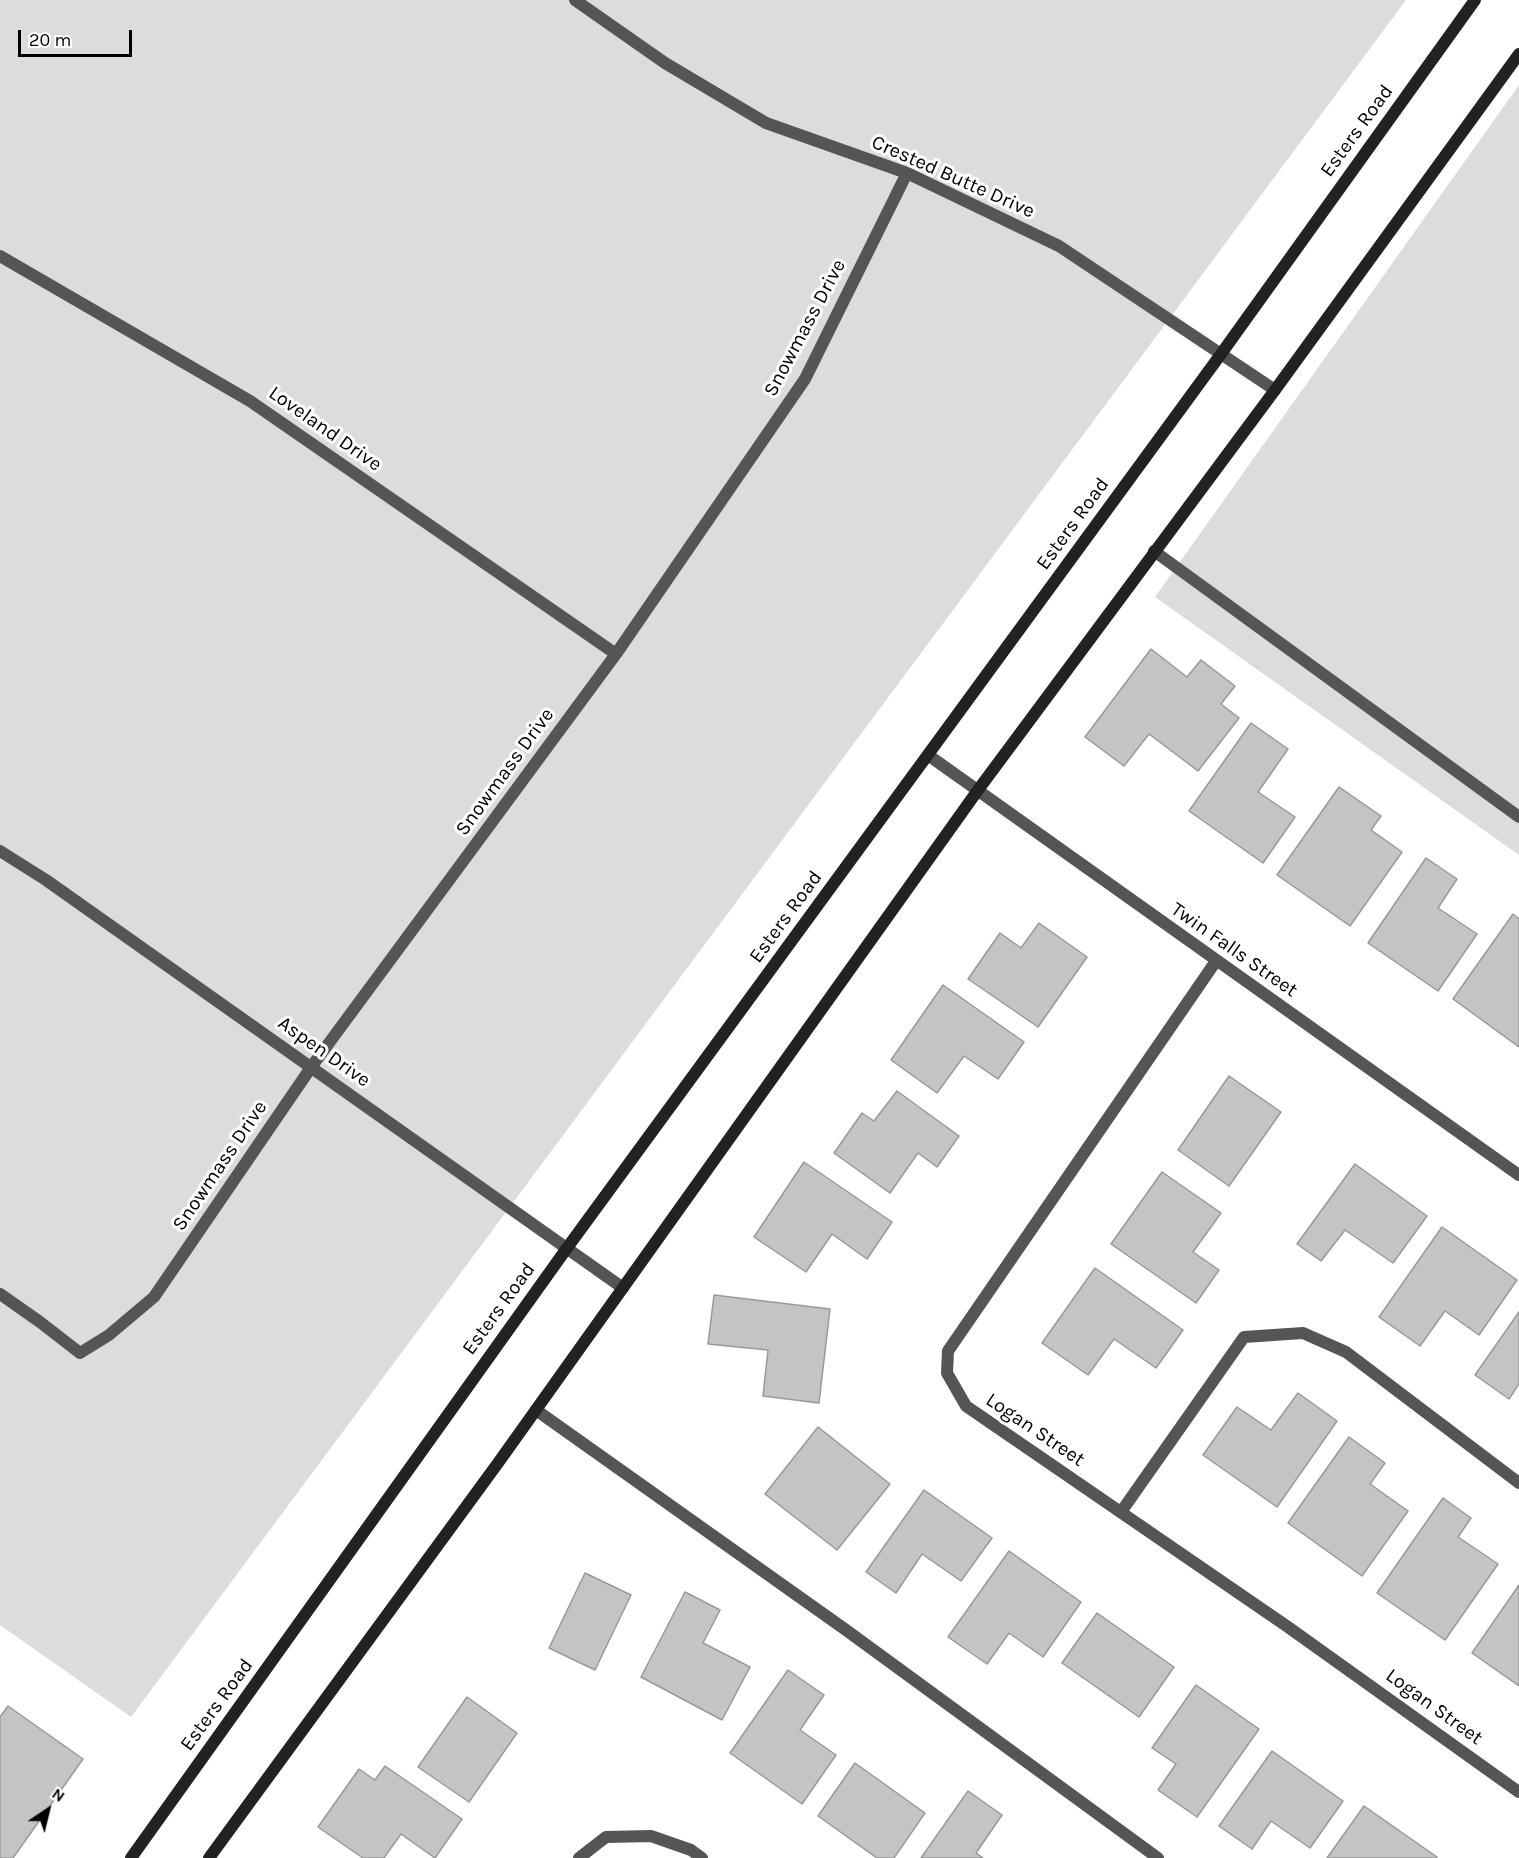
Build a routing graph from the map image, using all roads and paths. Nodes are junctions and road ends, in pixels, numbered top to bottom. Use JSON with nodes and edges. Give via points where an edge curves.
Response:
{"nodes":[{"id":1,"x":575,"y":0,"type":"edge"},
{"id":2,"x":1474,"y":0,"type":"edge"},
{"id":3,"x":1519,"y":54,"type":"edge"},
{"id":4,"x":907,"y":173,"type":"junction"},
{"id":5,"x":0,"y":256,"type":"edge"},
{"id":6,"x":1221,"y":354,"type":"junction"},
{"id":7,"x":1275,"y":390,"type":"junction"},
{"id":8,"x":1154,"y":551,"type":"junction"},
{"id":9,"x":616,"y":654,"type":"junction"},
{"id":10,"x":928,"y":755,"type":"junction"},
{"id":11,"x":978,"y":790,"type":"junction"},
{"id":12,"x":1519,"y":817,"type":"edge"},
{"id":13,"x":0,"y":851,"type":"edge"},
{"id":14,"x":1216,"y":961,"type":"junction"},
{"id":15,"x":312,"y":1066,"type":"junction"},
{"id":16,"x":1519,"y":1175,"type":"edge"},
{"id":17,"x":567,"y":1248,"type":"junction"},
{"id":18,"x":623,"y":1288,"type":"junction"},
{"id":19,"x":0,"y":1294,"type":"edge"},
{"id":20,"x":536,"y":1410,"type":"junction"},
{"id":21,"x":1519,"y":1483,"type":"edge"},
{"id":22,"x":1121,"y":1512,"type":"junction"},
{"id":23,"x":1519,"y":1792,"type":"edge"},
{"id":24,"x":131,"y":1858,"type":"edge"},
{"id":25,"x":209,"y":1858,"type":"edge"},
{"id":26,"x":579,"y":1858,"type":"edge"},
{"id":27,"x":702,"y":1858,"type":"edge"},
{"id":28,"x":1158,"y":1858,"type":"edge"}],
"edges":[{"from":1,"to":4,"type":"street","name":"Crested Butte Drive","via":[[665,63],[766,123]]},
{"from":2,"to":6,"type":"main road","name":"Esters Road"},
{"from":3,"to":7,"type":"main road"},
{"from":4,"to":6,"type":"street","name":"Crested Butte Drive","via":[[1059,246]]},
{"from":4,"to":9,"type":"street","name":"Snowmass Drive","via":[[805,379]]},
{"from":5,"to":9,"type":"street","name":"Loveland Drive","via":[[250,401]]},
{"from":6,"to":7,"type":"street","name":"Crested Butte Drive"},
{"from":6,"to":10,"type":"main road","name":"Esters Road"},
{"from":7,"to":8,"type":"main road"},
{"from":8,"to":11,"type":"main road"},
{"from":8,"to":12,"type":"street"},
{"from":9,"to":15,"type":"street","name":"Snowmass Drive"},
{"from":10,"to":11,"type":"street","name":"Twin Falls Street"},
{"from":10,"to":17,"type":"main road","name":"Esters Road"},
{"from":11,"to":14,"type":"street","name":"Twin Falls Street"},
{"from":11,"to":18,"type":"main road"},
{"from":13,"to":15,"type":"street","name":"Aspen Drive"},
{"from":14,"to":16,"type":"street","name":"Twin Falls Street"},
{"from":14,"to":22,"type":"street","name":"Logan Street","via":[[948,1351],[947,1373],[966,1406]]},
{"from":15,"to":17,"type":"street","name":"Aspen Drive"},
{"from":15,"to":19,"type":"street","name":"Snowmass Drive","via":[[154,1297],[109,1335],[80,1353]]},
{"from":17,"to":18,"type":"street","name":"Aspen Drive"},
{"from":17,"to":24,"type":"main road","name":"Esters Road"},
{"from":18,"to":20,"type":"main road"},
{"from":20,"to":25,"type":"main road"},
{"from":20,"to":28,"type":"street"},
{"from":21,"to":22,"type":"street","via":[[1346,1353],[1303,1333],[1256,1336],[1244,1337]]},
{"from":22,"to":23,"type":"street","name":"Logan Street"},
{"from":26,"to":27,"type":"street","via":[[606,1838],[651,1836]]}]}
